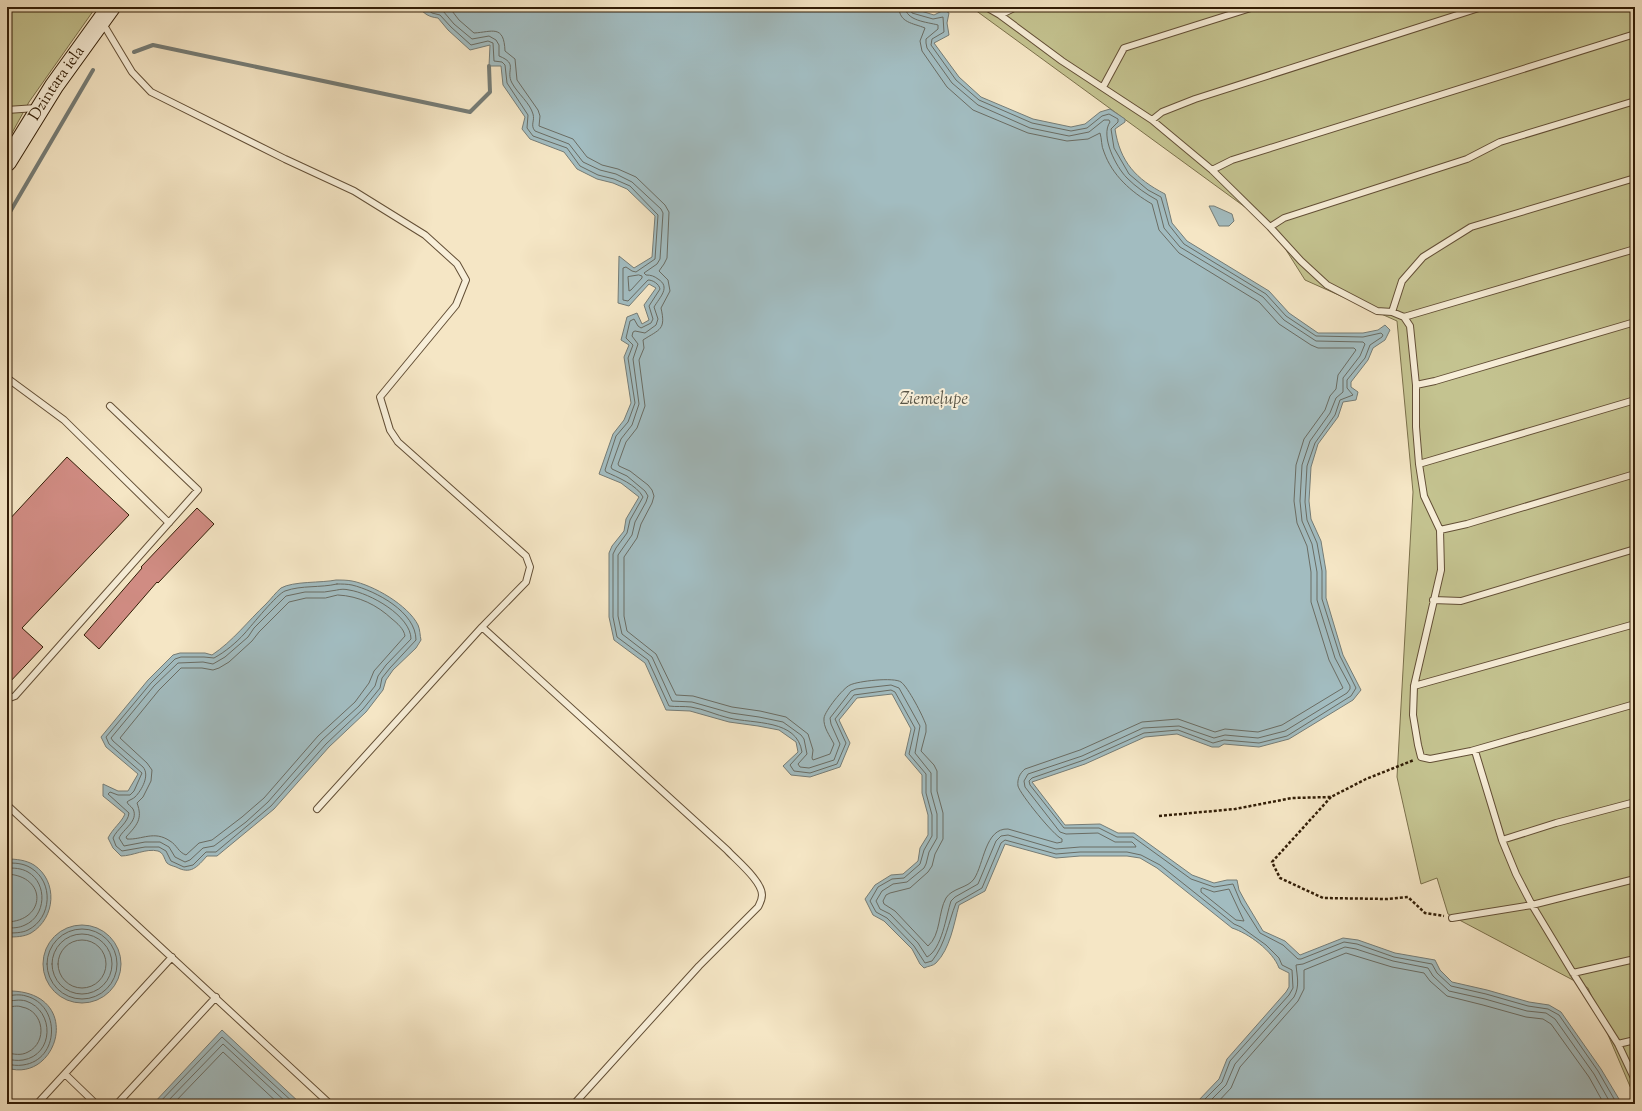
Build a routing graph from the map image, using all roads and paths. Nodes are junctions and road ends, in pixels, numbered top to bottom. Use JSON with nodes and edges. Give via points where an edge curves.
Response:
{"nodes":[{"id":1,"x":986,"y":7,"type":"edge"},
{"id":2,"x":1016,"y":7,"type":"edge"},
{"id":3,"x":1254,"y":7,"type":"edge"},
{"id":4,"x":1482,"y":7,"type":"edge"},
{"id":5,"x":106,"y":14,"type":"edge"},
{"id":6,"x":1000,"y":15,"type":"junction"},
{"id":7,"x":1635,"y":34,"type":"edge"},
{"id":8,"x":1103,"y":87,"type":"junction"},
{"id":9,"x":1635,"y":101,"type":"edge"},
{"id":10,"x":40,"y":108,"type":"junction"},
{"id":11,"x":7,"y":110,"type":"edge"},
{"id":12,"x":1152,"y":120,"type":"junction"},
{"id":13,"x":7,"y":162,"type":"edge"},
{"id":14,"x":1212,"y":170,"type":"junction"},
{"id":15,"x":1635,"y":178,"type":"edge"},
{"id":16,"x":1270,"y":227,"type":"junction"},
{"id":17,"x":1635,"y":249,"type":"edge"},
{"id":18,"x":1392,"y":312,"type":"junction"},
{"id":19,"x":1404,"y":317,"type":"junction"},
{"id":20,"x":1635,"y":322,"type":"edge"},
{"id":21,"x":7,"y":378,"type":"edge"},
{"id":22,"x":1416,"y":385,"type":"junction"},
{"id":23,"x":1635,"y":400,"type":"edge"},
{"id":24,"x":110,"y":406,"type":"dead end"},
{"id":25,"x":1419,"y":464,"type":"junction"},
{"id":26,"x":1635,"y":474,"type":"edge"},
{"id":27,"x":169,"y":523,"type":"junction"},
{"id":28,"x":1440,"y":530,"type":"junction"},
{"id":29,"x":1635,"y":549,"type":"edge"},
{"id":30,"x":1433,"y":600,"type":"junction"},
{"id":31,"x":1635,"y":624,"type":"edge"},
{"id":32,"x":482,"y":627,"type":"junction"},
{"id":33,"x":1414,"y":686,"type":"junction"},
{"id":34,"x":7,"y":699,"type":"edge"},
{"id":35,"x":1635,"y":704,"type":"edge"},
{"id":36,"x":1475,"y":751,"type":"junction"},
{"id":37,"x":1422,"y":757,"type":"junction"},
{"id":38,"x":1331,"y":797,"type":"junction"},
{"id":39,"x":1635,"y":802,"type":"edge"},
{"id":40,"x":7,"y":805,"type":"edge"},
{"id":41,"x":317,"y":809,"type":"dead end"},
{"id":42,"x":1159,"y":816,"type":"dead end"},
{"id":43,"x":1502,"y":840,"type":"junction"},
{"id":44,"x":1635,"y":879,"type":"edge"},
{"id":45,"x":1532,"y":905,"type":"junction"},
{"id":46,"x":1452,"y":918,"type":"joint"},
{"id":47,"x":172,"y":957,"type":"junction"},
{"id":48,"x":1635,"y":959,"type":"edge"},
{"id":49,"x":1573,"y":973,"type":"junction"},
{"id":50,"x":216,"y":998,"type":"junction"},
{"id":51,"x":1635,"y":1040,"type":"edge"},
{"id":52,"x":1618,"y":1044,"type":"junction"},
{"id":53,"x":65,"y":1074,"type":"junction"},
{"id":54,"x":1635,"y":1080,"type":"edge"},
{"id":55,"x":37,"y":1104,"type":"edge"},
{"id":56,"x":96,"y":1104,"type":"edge"},
{"id":57,"x":117,"y":1104,"type":"edge"},
{"id":58,"x":330,"y":1104,"type":"edge"},
{"id":59,"x":574,"y":1104,"type":"edge"}],
"edges":[{"from":1,"to":6,"type":"lane"},
{"from":2,"to":6,"type":"lane"},
{"from":3,"to":8,"type":"lane","via":[[1124,48]]},
{"from":4,"to":12,"type":"lane","via":[[1195,99],[1162,112]]},
{"from":5,"to":10,"type":"street","name":"Dzintara iela"},
{"from":5,"to":32,"type":"lane","via":[[132,72],[151,92],[354,191],[425,235],[457,264],[466,280],[456,305],[380,397],[390,430],[398,442],[526,556],[530,567],[526,582]]},
{"from":6,"to":8,"type":"lane","via":[[1062,61]]},
{"from":7,"to":14,"type":"lane","via":[[1232,160]]},
{"from":8,"to":12,"type":"lane"},
{"from":9,"to":16,"type":"lane","via":[[1500,142],[1467,159],[1284,218]]},
{"from":10,"to":11,"type":"lane"},
{"from":10,"to":13,"type":"street","name":"Dzintara iela"},
{"from":12,"to":14,"type":"lane"},
{"from":14,"to":16,"type":"lane"},
{"from":15,"to":18,"type":"lane","via":[[1471,227],[1423,257],[1402,281]]},
{"from":16,"to":18,"type":"lane","via":[[1327,285],[1377,311]]},
{"from":17,"to":19,"type":"lane"},
{"from":18,"to":19,"type":"lane"},
{"from":19,"to":22,"type":"lane","via":[[1410,326]]},
{"from":20,"to":22,"type":"lane"},
{"from":21,"to":27,"type":"lane","via":[[64,420]]},
{"from":22,"to":25,"type":"lane"},
{"from":23,"to":25,"type":"lane"},
{"from":24,"to":27,"type":"lane","via":[[198,490]]},
{"from":25,"to":28,"type":"lane","via":[[1424,496]]},
{"from":26,"to":28,"type":"lane"},
{"from":27,"to":34,"type":"lane","via":[[15,696]]},
{"from":28,"to":30,"type":"lane","via":[[1441,570]]},
{"from":29,"to":30,"type":"lane","via":[[1461,601]]},
{"from":30,"to":33,"type":"lane"},
{"from":31,"to":33,"type":"lane"},
{"from":32,"to":41,"type":"lane"},
{"from":32,"to":59,"type":"lane","via":[[727,850],[762,891],[762,901],[758,907],[703,961]]},
{"from":33,"to":37,"type":"lane","via":[[1413,714]]},
{"from":35,"to":36,"type":"lane"},
{"from":36,"to":37,"type":"lane","via":[[1430,759]]},
{"from":36,"to":43,"type":"lane"},
{"from":37,"to":38,"type":"path","via":[[1366,779]]},
{"from":38,"to":42,"type":"path","via":[[1292,798],[1235,809]]},
{"from":38,"to":46,"type":"path","via":[[1272,862],[1280,878],[1323,898],[1387,900],[1408,897],[1425,913]]},
{"from":39,"to":43,"type":"lane"},
{"from":40,"to":47,"type":"lane"},
{"from":43,"to":45,"type":"lane"},
{"from":44,"to":45,"type":"lane"},
{"from":45,"to":46,"type":"lane"},
{"from":45,"to":49,"type":"lane"},
{"from":47,"to":50,"type":"lane"},
{"from":47,"to":53,"type":"lane"},
{"from":48,"to":49,"type":"lane"},
{"from":49,"to":52,"type":"lane"},
{"from":50,"to":57,"type":"lane"},
{"from":50,"to":58,"type":"lane"},
{"from":51,"to":52,"type":"lane"},
{"from":52,"to":54,"type":"lane"},
{"from":53,"to":55,"type":"lane"},
{"from":53,"to":56,"type":"lane"}]}
